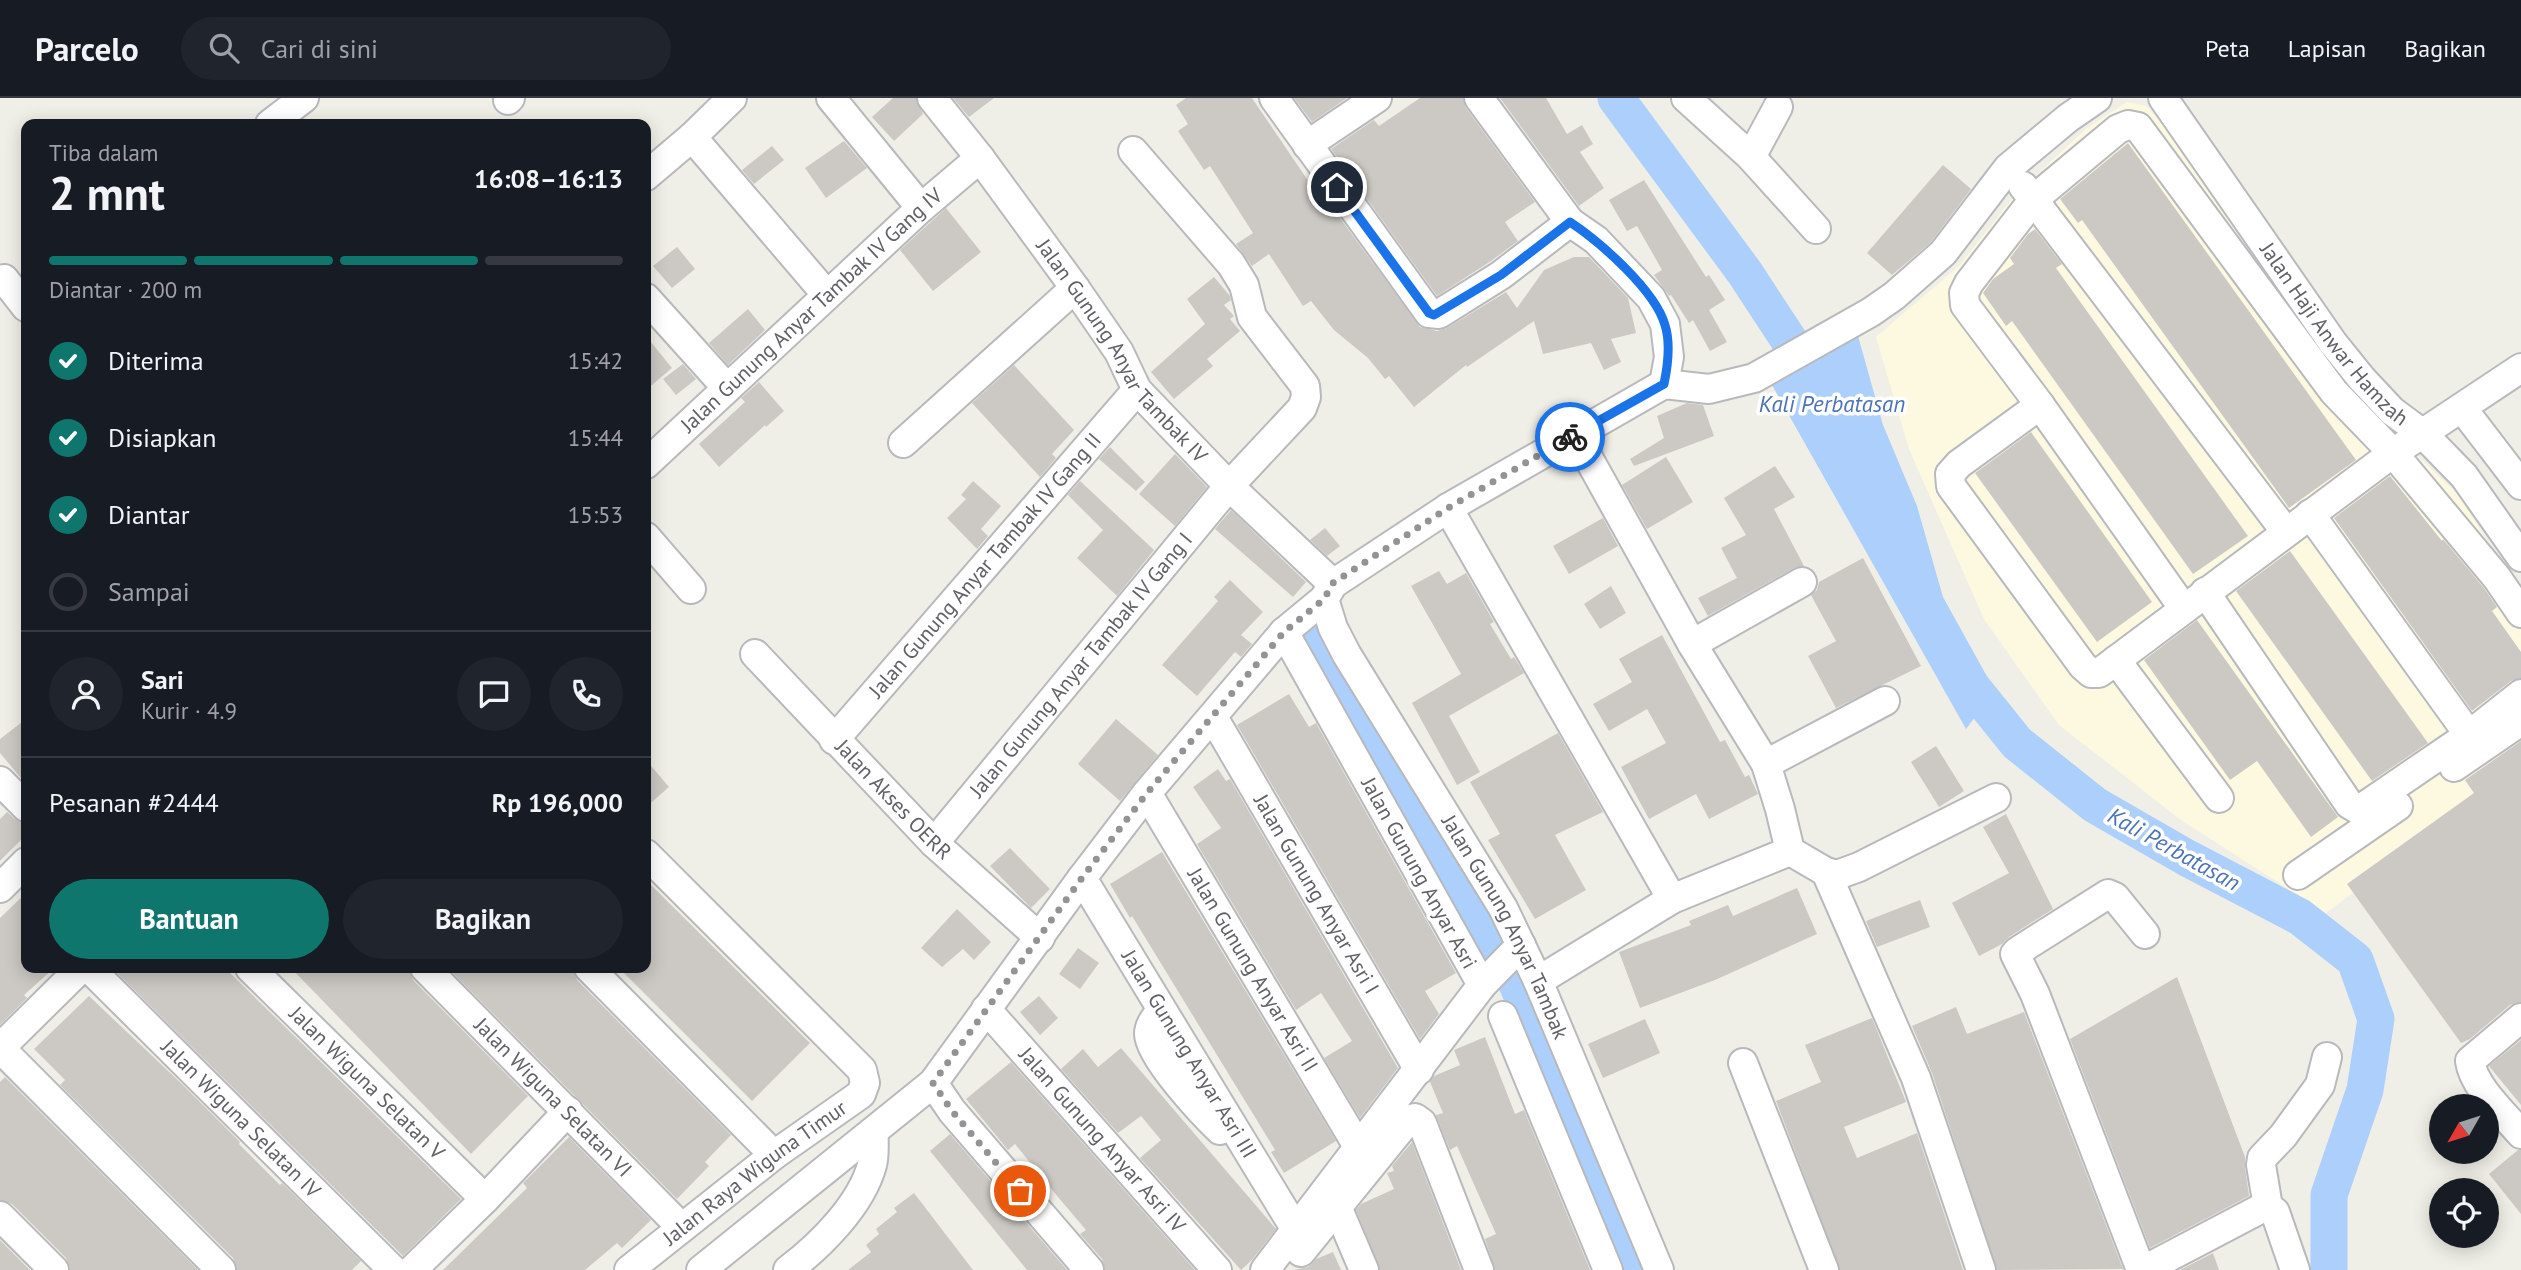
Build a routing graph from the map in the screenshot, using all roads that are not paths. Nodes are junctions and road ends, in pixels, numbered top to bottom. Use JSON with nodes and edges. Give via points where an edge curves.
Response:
{"nodes":[{"id":1,"x":732,"y":98,"type":"edge"},
{"id":2,"x":831,"y":98,"type":"edge"},
{"id":3,"x":932,"y":98,"type":"edge"},
{"id":4,"x":1274,"y":98,"type":"edge"},
{"id":5,"x":1377,"y":98,"type":"edge"},
{"id":6,"x":1479,"y":98,"type":"edge"},
{"id":7,"x":1686,"y":98,"type":"edge"},
{"id":8,"x":2097,"y":98,"type":"edge"},
{"id":9,"x":2163,"y":98,"type":"edge"},
{"id":10,"x":1778,"y":107,"type":"dead end"},
{"id":11,"x":692,"y":137,"type":"junction"},
{"id":12,"x":1307,"y":145,"type":"junction"},
{"id":13,"x":1133,"y":151,"type":"dead end"},
{"id":14,"x":1751,"y":157,"type":"junction"},
{"id":15,"x":980,"y":158,"type":"junction"},
{"id":16,"x":2008,"y":168,"type":"junction"},
{"id":17,"x":651,"y":172,"type":"edge"},
{"id":18,"x":2034,"y":199,"type":"junction"},
{"id":19,"x":921,"y":208,"type":"junction"},
{"id":20,"x":1570,"y":222,"type":"junction"},
{"id":21,"x":1816,"y":229,"type":"dead end"},
{"id":22,"x":10,"y":275,"type":"edge"},
{"id":23,"x":1075,"y":288,"type":"junction"},
{"id":24,"x":827,"y":295,"type":"junction"},
{"id":25,"x":21,"y":297,"type":"edge"},
{"id":26,"x":651,"y":304,"type":"edge"},
{"id":27,"x":2521,"y":368,"type":"edge"},
{"id":28,"x":1664,"y":384,"type":"junction"},
{"id":29,"x":727,"y":388,"type":"junction"},
{"id":30,"x":1137,"y":390,"type":"junction"},
{"id":31,"x":2039,"y":405,"type":"junction"},
{"id":32,"x":2462,"y":408,"type":"junction"},
{"id":33,"x":1575,"y":434,"type":"junction"},
{"id":34,"x":2423,"y":434,"type":"junction"},
{"id":35,"x":903,"y":443,"type":"dead end"},
{"id":36,"x":2393,"y":453,"type":"junction"},
{"id":37,"x":651,"y":459,"type":"edge"},
{"id":38,"x":2521,"y":485,"type":"edge"},
{"id":39,"x":1229,"y":486,"type":"junction"},
{"id":40,"x":1448,"y":508,"type":"junction"},
{"id":41,"x":2310,"y":514,"type":"junction"},
{"id":42,"x":2286,"y":532,"type":"junction"},
{"id":43,"x":651,"y":543,"type":"edge"},
{"id":44,"x":2521,"y":557,"type":"edge"},
{"id":45,"x":1802,"y":582,"type":"dead end"},
{"id":46,"x":691,"y":589,"type":"dead end"},
{"id":47,"x":1328,"y":591,"type":"junction"},
{"id":48,"x":2205,"y":592,"type":"junction"},
{"id":49,"x":2184,"y":609,"type":"junction"},
{"id":50,"x":2521,"y":613,"type":"edge"},
{"id":51,"x":1284,"y":632,"type":"junction"},
{"id":52,"x":1692,"y":644,"type":"junction"},
{"id":53,"x":755,"y":654,"type":"dead end"},
{"id":54,"x":2116,"y":660,"type":"junction"},
{"id":55,"x":2521,"y":694,"type":"edge"},
{"id":56,"x":1885,"y":701,"type":"dead end"},
{"id":57,"x":1213,"y":717,"type":"junction"},
{"id":58,"x":2521,"y":721,"type":"edge"},
{"id":59,"x":2469,"y":735,"type":"junction"},
{"id":60,"x":834,"y":740,"type":"junction"},
{"id":61,"x":1766,"y":764,"type":"junction"},
{"id":62,"x":1147,"y":793,"type":"junction"},
{"id":63,"x":1996,"y":798,"type":"dead end"},
{"id":64,"x":2219,"y":798,"type":"dead end"},
{"id":65,"x":934,"y":843,"type":"junction"},
{"id":66,"x":1790,"y":851,"type":"junction"},
{"id":67,"x":651,"y":859,"type":"edge"},
{"id":68,"x":21,"y":867,"type":"edge"},
{"id":69,"x":1826,"y":872,"type":"junction"},
{"id":70,"x":2298,"y":875,"type":"dead end"},
{"id":71,"x":1082,"y":878,"type":"junction"},
{"id":72,"x":0,"y":888,"type":"edge"},
{"id":73,"x":1672,"y":899,"type":"junction"},
{"id":74,"x":2145,"y":934,"type":"dead end"},
{"id":75,"x":1040,"y":938,"type":"junction"},
{"id":76,"x":1514,"y":952,"type":"junction"},
{"id":77,"x":76,"y":973,"type":"edge"},
{"id":78,"x":94,"y":973,"type":"edge"},
{"id":79,"x":255,"y":973,"type":"edge"},
{"id":80,"x":430,"y":973,"type":"edge"},
{"id":81,"x":594,"y":973,"type":"edge"},
{"id":82,"x":1538,"y":981,"type":"junction"},
{"id":83,"x":1485,"y":982,"type":"junction"},
{"id":84,"x":986,"y":1009,"type":"junction"},
{"id":85,"x":1503,"y":1016,"type":"dead end"},
{"id":86,"x":2521,"y":1018,"type":"edge"},
{"id":87,"x":0,"y":1048,"type":"edge"},
{"id":88,"x":2328,"y":1057,"type":"dead end"},
{"id":89,"x":1743,"y":1063,"type":"dead end"},
{"id":90,"x":1419,"y":1070,"type":"junction"},
{"id":91,"x":933,"y":1083,"type":"junction"},
{"id":92,"x":568,"y":1111,"type":"junction"},
{"id":93,"x":874,"y":1132,"type":"junction"},
{"id":94,"x":2521,"y":1134,"type":"edge"},
{"id":95,"x":1359,"y":1148,"type":"junction"},
{"id":96,"x":774,"y":1155,"type":"junction"},
{"id":97,"x":485,"y":1199,"type":"junction"},
{"id":98,"x":1338,"y":1209,"type":"junction"},
{"id":99,"x":2271,"y":1210,"type":"junction"},
{"id":100,"x":0,"y":1216,"type":"edge"},
{"id":101,"x":681,"y":1227,"type":"junction"},
{"id":102,"x":1296,"y":1230,"type":"junction"},
{"id":103,"x":800,"y":1267,"type":"edge"},
{"id":104,"x":54,"y":1270,"type":"edge"},
{"id":105,"x":221,"y":1270,"type":"edge"},
{"id":106,"x":393,"y":1270,"type":"edge"},
{"id":107,"x":412,"y":1270,"type":"edge"},
{"id":108,"x":629,"y":1270,"type":"edge"},
{"id":109,"x":701,"y":1270,"type":"edge"},
{"id":110,"x":1089,"y":1270,"type":"edge"},
{"id":111,"x":1217,"y":1270,"type":"edge"},
{"id":112,"x":1265,"y":1270,"type":"edge"},
{"id":113,"x":1286,"y":1270,"type":"edge"},
{"id":114,"x":1364,"y":1270,"type":"edge"},
{"id":115,"x":1479,"y":1270,"type":"edge"},
{"id":116,"x":1608,"y":1270,"type":"edge"},
{"id":117,"x":1659,"y":1270,"type":"edge"},
{"id":118,"x":1824,"y":1270,"type":"edge"},
{"id":119,"x":1980,"y":1270,"type":"edge"},
{"id":120,"x":2142,"y":1270,"type":"edge"},
{"id":121,"x":2295,"y":1270,"type":"edge"}],
"edges":[{"from":1,"to":11,"type":"street"},
{"from":2,"to":19,"type":"street"},
{"from":3,"to":15,"type":"street","name":"Jalan Gunung Anyar Tambak IV"},
{"from":4,"to":12,"type":"street"},
{"from":5,"to":12,"type":"street"},
{"from":6,"to":20,"type":"street"},
{"from":7,"to":14,"type":"street"},
{"from":8,"to":16,"type":"street"},
{"from":9,"to":34,"type":"street","name":"Jalan Haji Anwar Hamzah","via":[[2333,343],[2392,411]]},
{"from":10,"to":14,"type":"street"},
{"from":11,"to":17,"type":"street"},
{"from":11,"to":24,"type":"street"},
{"from":12,"to":20,"type":"street","via":[[1434,315],[1501,275]]},
{"from":13,"to":39,"type":"street","name":"Jalan Gunung Anyar Tambak IV Gang I","via":[[1231,264],[1244,285],[1252,317],[1305,386],[1302,408]]},
{"from":14,"to":21,"type":"street"},
{"from":15,"to":19,"type":"street","name":"Jalan Gunung Anyar Tambak IV Gang IV"},
{"from":15,"to":23,"type":"street","name":"Jalan Gunung Anyar Tambak IV"},
{"from":16,"to":18,"type":"street"},
{"from":16,"to":28,"type":"street","via":[[1943,253],[1871,312],[1754,377],[1709,389]]},
{"from":18,"to":31,"type":"street","via":[[1964,293],[1965,305]]},
{"from":18,"to":36,"type":"street","via":[[2118,129],[2138,127],[2334,392]]},
{"from":18,"to":42,"type":"street"},
{"from":19,"to":24,"type":"street","name":"Jalan Gunung Anyar Tambak IV Gang IV"},
{"from":20,"to":28,"type":"street","via":[[1596,240],[1651,298],[1665,324],[1669,357]]},
{"from":22,"to":25,"type":"street"},
{"from":23,"to":30,"type":"street","name":"Jalan Gunung Anyar Tambak IV","via":[[1119,352]]},
{"from":23,"to":35,"type":"street"},
{"from":24,"to":29,"type":"street","name":"Jalan Gunung Anyar Tambak IV Gang IV"},
{"from":26,"to":29,"type":"street"},
{"from":27,"to":32,"type":"street"},
{"from":28,"to":33,"type":"street","name":"Jalan Raya Wiguna Timur"},
{"from":29,"to":37,"type":"street","name":"Jalan Gunung Anyar Tambak IV Gang IV"},
{"from":30,"to":39,"type":"street","name":"Jalan Gunung Anyar Tambak IV"},
{"from":30,"to":60,"type":"street","name":"Jalan Gunung Anyar Tambak IV Gang II"},
{"from":31,"to":49,"type":"street"},
{"from":31,"to":54,"type":"street","via":[[1959,464],[1950,474],[1951,486],[2083,666],[2099,673]]},
{"from":32,"to":34,"type":"street"},
{"from":32,"to":38,"type":"street"},
{"from":33,"to":40,"type":"street","name":"Jalan Raya Wiguna Timur"},
{"from":33,"to":52,"type":"street"},
{"from":34,"to":36,"type":"street"},
{"from":34,"to":44,"type":"street","name":"Jalan Haji Anwar Hamzah","via":[[2464,476]]},
{"from":36,"to":41,"type":"street"},
{"from":36,"to":50,"type":"street"},
{"from":39,"to":47,"type":"street","name":"Jalan Gunung Anyar Tambak IV"},
{"from":39,"to":65,"type":"street","name":"Jalan Gunung Anyar Tambak IV Gang I"},
{"from":40,"to":47,"type":"street","name":"Jalan Raya Wiguna Timur"},
{"from":40,"to":73,"type":"street"},
{"from":41,"to":42,"type":"street"},
{"from":41,"to":59,"type":"street"},
{"from":42,"to":48,"type":"street"},
{"from":43,"to":46,"type":"street"},
{"from":45,"to":52,"type":"street"},
{"from":47,"to":51,"type":"street","name":"Jalan Raya Wiguna Timur"},
{"from":47,"to":76,"type":"street","name":"Jalan Gunung Anyar Tambak","via":[[1333,628],[1503,908]]},
{"from":48,"to":49,"type":"street"},
{"from":48,"to":59,"type":"street","via":[[2354,808],[2359,810]]},
{"from":49,"to":54,"type":"street"},
{"from":51,"to":57,"type":"street","name":"Jalan Raya Wiguna Timur"},
{"from":51,"to":83,"type":"street","name":"Jalan Gunung Anyar Asri"},
{"from":52,"to":61,"type":"street"},
{"from":53,"to":60,"type":"street","name":"Jalan Akses OERR"},
{"from":54,"to":64,"type":"street"},
{"from":55,"to":59,"type":"street"},
{"from":56,"to":61,"type":"street"},
{"from":57,"to":62,"type":"street","name":"Jalan Raya Wiguna Timur"},
{"from":57,"to":90,"type":"street","name":"Jalan Gunung Anyar Asri I"},
{"from":58,"to":70,"type":"street"},
{"from":60,"to":65,"type":"street","name":"Jalan Akses OERR"},
{"from":61,"to":66,"type":"street"},
{"from":62,"to":71,"type":"street","name":"Jalan Raya Wiguna Timur"},
{"from":62,"to":95,"type":"street","name":"Jalan Gunung Anyar Asri II"},
{"from":63,"to":69,"type":"street","via":[[1859,867],[1837,875]]},
{"from":65,"to":75,"type":"street","name":"Jalan Akses OERR"},
{"from":66,"to":69,"type":"street"},
{"from":66,"to":73,"type":"street"},
{"from":67,"to":96,"type":"street","name":"Jalan Raya Wiguna Timur","via":[[862,1070],[865,1083],[861,1094]]},
{"from":68,"to":72,"type":"street"},
{"from":69,"to":119,"type":"street","via":[[1916,1078]]},
{"from":71,"to":75,"type":"street","name":"Jalan Raya Wiguna Timur"},
{"from":71,"to":102,"type":"street","name":"Jalan Gunung Anyar Asri III"},
{"from":73,"to":82,"type":"street"},
{"from":74,"to":120,"type":"street","via":[[2108,894],[2015,954],[2035,994]]},
{"from":75,"to":84,"type":"street","name":"Jalan Raya Wiguna Timur"},
{"from":76,"to":82,"type":"street","name":"Jalan Gunung Anyar Tambak"},
{"from":76,"to":83,"type":"street","name":"Jalan Gunung Anyar Asri"},
{"from":77,"to":87,"type":"street"},
{"from":78,"to":106,"type":"street","name":"Jalan Wiguna Selatan IV"},
{"from":79,"to":97,"type":"street","name":"Jalan Wiguna Selatan V"},
{"from":80,"to":92,"type":"street","name":"Jalan Wiguna Selatan VI"},
{"from":81,"to":96,"type":"street"},
{"from":82,"to":117,"type":"street","name":"Jalan Gunung Anyar Tambak"},
{"from":83,"to":90,"type":"street","name":"Jalan Gunung Anyar Asri"},
{"from":84,"to":91,"type":"street","name":"Jalan Raya Wiguna Timur"},
{"from":84,"to":111,"type":"street","name":"Jalan Gunung Anyar Asri IV"},
{"from":85,"to":116,"type":"street"},
{"from":86,"to":94,"type":"street","via":[[2470,1061],[2477,1082]]},
{"from":87,"to":105,"type":"street"},
{"from":88,"to":99,"type":"street","via":[[2320,1085],[2262,1158]]},
{"from":89,"to":118,"type":"street"},
{"from":90,"to":95,"type":"street","name":"Jalan Gunung Anyar Asri"},
{"from":91,"to":93,"type":"street","name":"Jalan Raya Wiguna Timur"},
{"from":91,"to":110,"type":"street"},
{"from":92,"to":97,"type":"street"},
{"from":92,"to":101,"type":"street","name":"Jalan Wiguna Selatan VI"},
{"from":93,"to":103,"type":"street","via":[[872,1163],[861,1189]]},
{"from":93,"to":109,"type":"street","name":"Jalan Raya Wiguna Timur"},
{"from":95,"to":102,"type":"street","name":"Jalan Gunung Anyar Asri"},
{"from":96,"to":101,"type":"street","name":"Jalan Raya Wiguna Timur"},
{"from":97,"to":107,"type":"street"},
{"from":98,"to":113,"type":"street"},
{"from":98,"to":114,"type":"street"},
{"from":98,"to":115,"type":"street","via":[[1408,1120],[1415,1118],[1422,1123]]},
{"from":99,"to":120,"type":"street","via":[[2262,1208]]},
{"from":99,"to":121,"type":"street"},
{"from":100,"to":104,"type":"street"},
{"from":101,"to":108,"type":"street","name":"Jalan Raya Wiguna Timur"},
{"from":102,"to":112,"type":"street","name":"Jalan Gunung Anyar Asri"}]}
